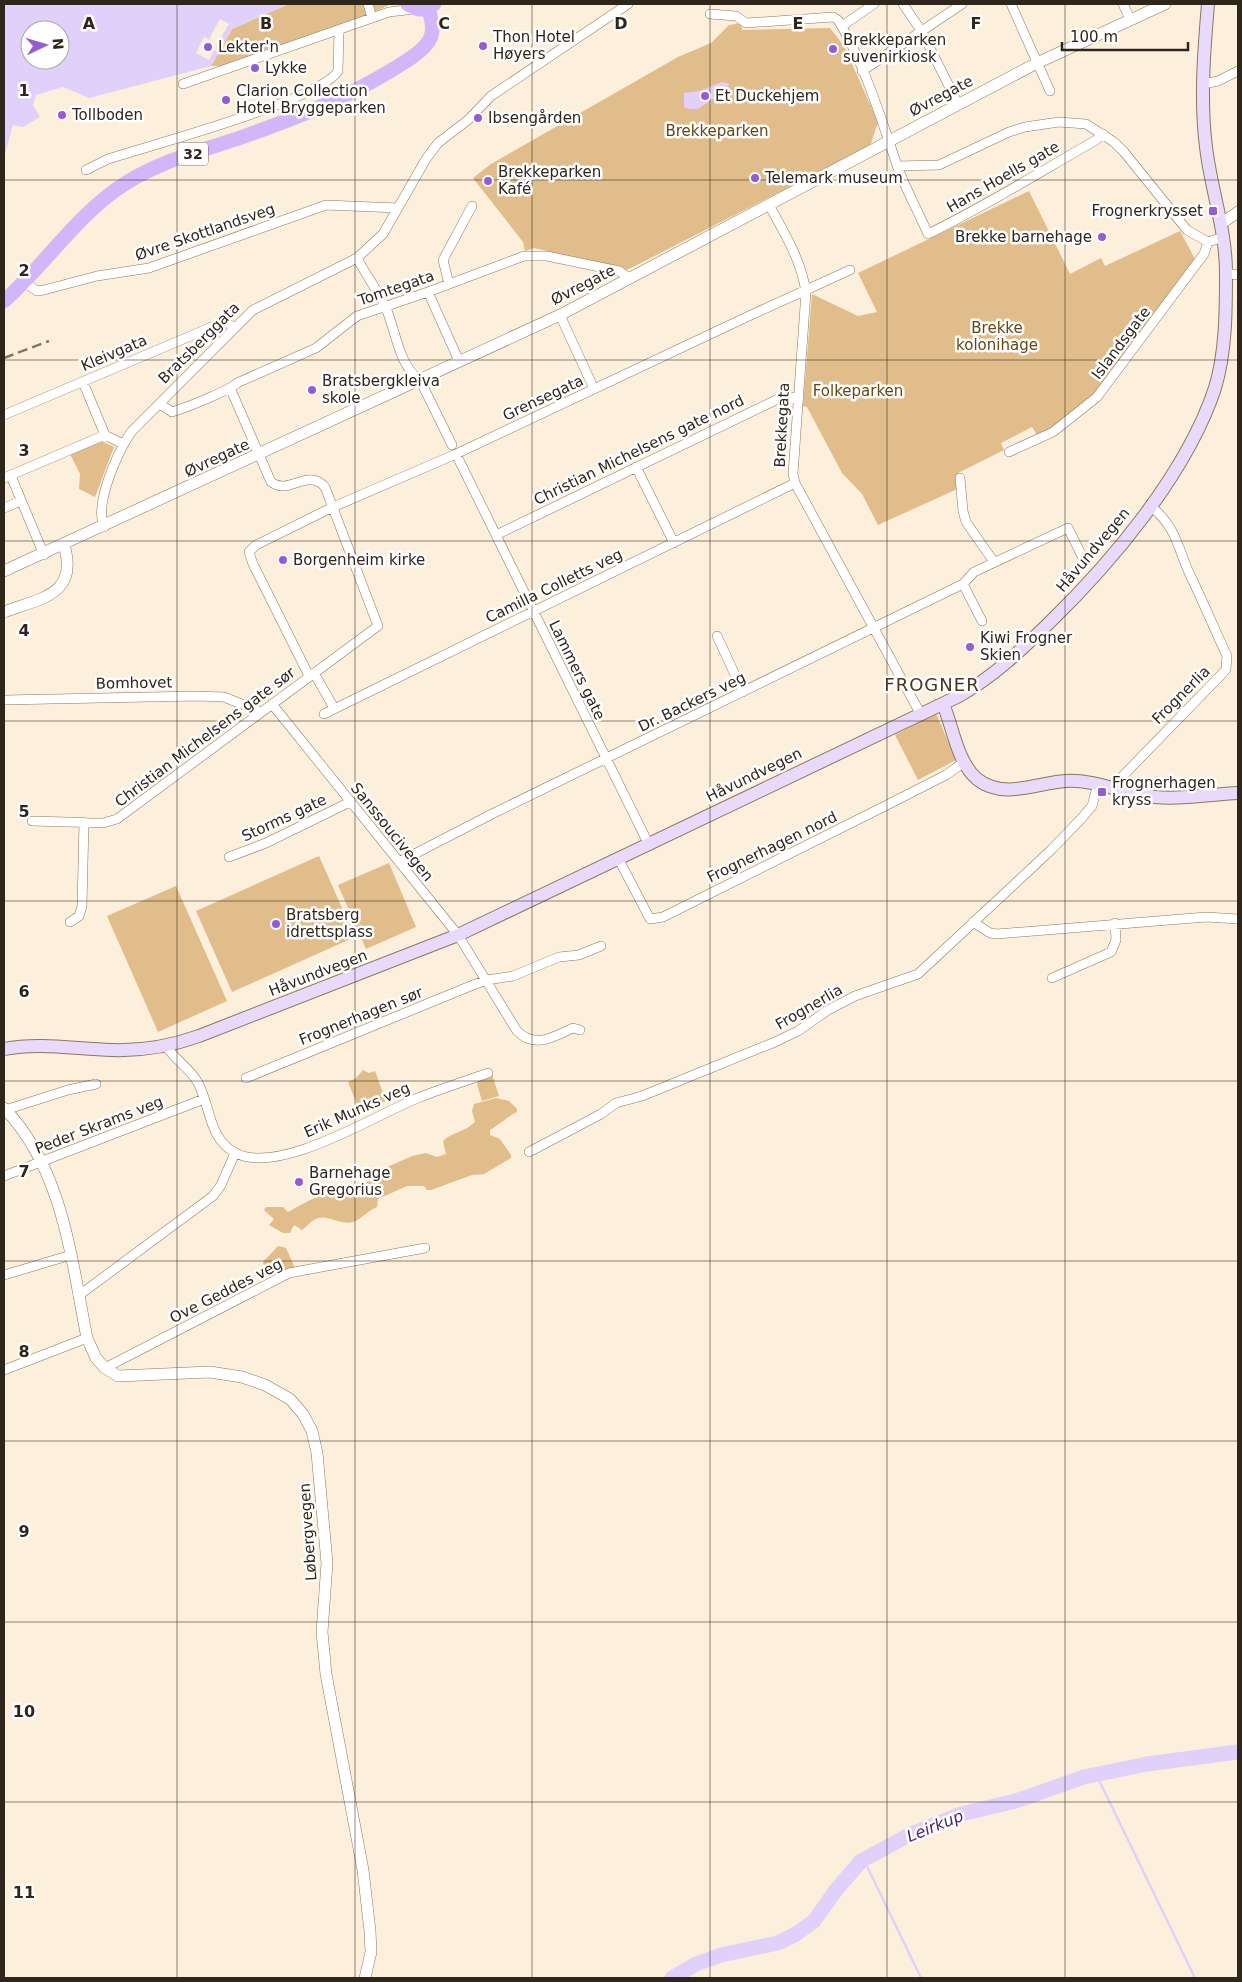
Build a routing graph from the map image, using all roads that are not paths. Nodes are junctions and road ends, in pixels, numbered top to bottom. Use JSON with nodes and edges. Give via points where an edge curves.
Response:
{"nodes":[{"id":1,"x":368,"y":4,"type":"edge"},
{"id":2,"x":396,"y":4,"type":"edge"},
{"id":3,"x":628,"y":4,"type":"edge"},
{"id":4,"x":874,"y":4,"type":"edge"},
{"id":5,"x":903,"y":4,"type":"edge"},
{"id":6,"x":962,"y":4,"type":"edge"},
{"id":7,"x":1010,"y":4,"type":"edge"},
{"id":8,"x":1123,"y":4,"type":"edge"},
{"id":9,"x":1164,"y":4,"type":"edge"},
{"id":10,"x":1208,"y":4,"type":"edge"},
{"id":11,"x":421,"y":6,"type":"edge"},
{"id":12,"x":390,"y":12,"type":"junction"},
{"id":13,"x":710,"y":14,"type":"dead end"},
{"id":14,"x":372,"y":18,"type":"junction"},
{"id":15,"x":1130,"y":19,"type":"junction"},
{"id":16,"x":842,"y":26,"type":"junction"},
{"id":17,"x":339,"y":31,"type":"junction"},
{"id":18,"x":922,"y":32,"type":"junction"},
{"id":19,"x":1037,"y":62,"type":"junction"},
{"id":20,"x":1238,"y":71,"type":"edge"},
{"id":21,"x":862,"y":72,"type":"junction"},
{"id":22,"x":183,"y":84,"type":"dead end"},
{"id":23,"x":1203,"y":84,"type":"junction"},
{"id":24,"x":1050,"y":91,"type":"dead end"},
{"id":25,"x":958,"y":104,"type":"junction"},
{"id":26,"x":1103,"y":134,"type":"junction"},
{"id":27,"x":890,"y":140,"type":"junction"},
{"id":28,"x":897,"y":166,"type":"junction"},
{"id":29,"x":86,"y":170,"type":"dead end"},
{"id":30,"x":472,"y":206,"type":"dead end"},
{"id":31,"x":769,"y":206,"type":"junction"},
{"id":32,"x":398,"y":208,"type":"junction"},
{"id":33,"x":1238,"y":212,"type":"edge"},
{"id":34,"x":1222,"y":223,"type":"junction"},
{"id":35,"x":1224,"y":237,"type":"junction"},
{"id":36,"x":1208,"y":242,"type":"junction"},
{"id":37,"x":357,"y":258,"type":"junction"},
{"id":38,"x":850,"y":270,"type":"dead end"},
{"id":39,"x":1232,"y":274,"type":"edge"},
{"id":40,"x":629,"y":278,"type":"junction"},
{"id":41,"x":24,"y":282,"type":"junction"},
{"id":42,"x":448,"y":284,"type":"junction"},
{"id":43,"x":428,"y":292,"type":"junction"},
{"id":44,"x":806,"y":292,"type":"junction"},
{"id":45,"x":4,"y":301,"type":"edge"},
{"id":46,"x":385,"y":306,"type":"junction"},
{"id":47,"x":560,"y":314,"type":"junction"},
{"id":48,"x":234,"y":328,"type":"junction"},
{"id":49,"x":459,"y":362,"type":"junction"},
{"id":50,"x":420,"y":380,"type":"junction"},
{"id":51,"x":83,"y":382,"type":"junction"},
{"id":52,"x":594,"y":389,"type":"junction"},
{"id":53,"x":231,"y":390,"type":"junction"},
{"id":54,"x":797,"y":398,"type":"junction"},
{"id":55,"x":160,"y":404,"type":"junction"},
{"id":56,"x":4,"y":415,"type":"edge"},
{"id":57,"x":106,"y":435,"type":"junction"},
{"id":58,"x":123,"y":444,"type":"junction"},
{"id":59,"x":452,"y":445,"type":"dead end"},
{"id":60,"x":1009,"y":452,"type":"dead end"},
{"id":61,"x":456,"y":454,"type":"junction"},
{"id":62,"x":259,"y":455,"type":"junction"},
{"id":63,"x":4,"y":466,"type":"edge"},
{"id":64,"x":636,"y":467,"type":"junction"},
{"id":65,"x":8,"y":476,"type":"edge"},
{"id":66,"x":960,"y":478,"type":"dead end"},
{"id":67,"x":795,"y":483,"type":"junction"},
{"id":68,"x":21,"y":501,"type":"junction"},
{"id":69,"x":1151,"y":506,"type":"junction"},
{"id":70,"x":332,"y":507,"type":"junction"},
{"id":71,"x":4,"y":508,"type":"edge"},
{"id":72,"x":104,"y":527,"type":"junction"},
{"id":73,"x":496,"y":535,"type":"junction"},
{"id":74,"x":674,"y":543,"type":"junction"},
{"id":75,"x":64,"y":545,"type":"junction"},
{"id":76,"x":44,"y":555,"type":"junction"},
{"id":77,"x":994,"y":562,"type":"junction"},
{"id":78,"x":1085,"y":562,"type":"dead end"},
{"id":79,"x":4,"y":571,"type":"edge"},
{"id":80,"x":963,"y":584,"type":"junction"},
{"id":81,"x":4,"y":612,"type":"edge"},
{"id":82,"x":533,"y":612,"type":"junction"},
{"id":83,"x":982,"y":621,"type":"dead end"},
{"id":84,"x":874,"y":628,"type":"junction"},
{"id":85,"x":718,"y":636,"type":"dead end"},
{"id":86,"x":312,"y":675,"type":"junction"},
{"id":87,"x":743,"y":692,"type":"junction"},
{"id":88,"x":4,"y":700,"type":"edge"},
{"id":89,"x":272,"y":704,"type":"junction"},
{"id":90,"x":943,"y":704,"type":"junction"},
{"id":91,"x":334,"y":708,"type":"junction"},
{"id":92,"x":261,"y":712,"type":"junction"},
{"id":93,"x":920,"y":713,"type":"junction"},
{"id":94,"x":324,"y":714,"type":"dead end"},
{"id":95,"x":606,"y":760,"type":"junction"},
{"id":96,"x":964,"y":762,"type":"junction"},
{"id":97,"x":1098,"y":784,"type":"junction"},
{"id":98,"x":1112,"y":787,"type":"junction"},
{"id":99,"x":1238,"y":792,"type":"edge"},
{"id":100,"x":350,"y":802,"type":"junction"},
{"id":101,"x":32,"y":821,"type":"dead end"},
{"id":102,"x":84,"y":822,"type":"junction"},
{"id":103,"x":648,"y":843,"type":"junction"},
{"id":104,"x":229,"y":857,"type":"dead end"},
{"id":105,"x":618,"y":858,"type":"junction"},
{"id":106,"x":399,"y":862,"type":"junction"},
{"id":107,"x":1238,"y":919,"type":"edge"},
{"id":108,"x":70,"y":922,"type":"dead end"},
{"id":109,"x":973,"y":922,"type":"junction"},
{"id":110,"x":1114,"y":924,"type":"junction"},
{"id":111,"x":458,"y":935,"type":"junction"},
{"id":112,"x":601,"y":946,"type":"dead end"},
{"id":113,"x":1052,"y":978,"type":"dead end"},
{"id":114,"x":487,"y":980,"type":"junction"},
{"id":115,"x":580,"y":1030,"type":"dead end"},
{"id":116,"x":166,"y":1046,"type":"junction"},
{"id":117,"x":4,"y":1049,"type":"edge"},
{"id":118,"x":488,"y":1073,"type":"dead end"},
{"id":119,"x":246,"y":1078,"type":"dead end"},
{"id":120,"x":96,"y":1084,"type":"dead end"},
{"id":121,"x":204,"y":1099,"type":"junction"},
{"id":122,"x":5,"y":1109,"type":"edge"},
{"id":123,"x":528,"y":1152,"type":"dead end"},
{"id":124,"x":235,"y":1153,"type":"junction"},
{"id":125,"x":41,"y":1161,"type":"junction"},
{"id":126,"x":4,"y":1176,"type":"edge"},
{"id":127,"x":425,"y":1248,"type":"dead end"},
{"id":128,"x":71,"y":1255,"type":"junction"},
{"id":129,"x":4,"y":1276,"type":"edge"},
{"id":130,"x":78,"y":1296,"type":"junction"},
{"id":131,"x":87,"y":1338,"type":"junction"},
{"id":132,"x":106,"y":1368,"type":"junction"},
{"id":133,"x":4,"y":1370,"type":"edge"},
{"id":134,"x":365,"y":1978,"type":"edge"}],
"edges":[{"from":1,"to":14,"type":"street"},
{"from":2,"to":12,"type":"street"},
{"from":3,"to":32,"type":"street","name":"Bratsberggata","via":[[491,96],[468,120],[444,138],[426,160]]},
{"from":4,"to":16,"type":"street"},
{"from":5,"to":18,"type":"street"},
{"from":6,"to":18,"type":"street"},
{"from":7,"to":19,"type":"street"},
{"from":8,"to":15,"type":"street"},
{"from":9,"to":15,"type":"street","name":"Øvregate"},
{"from":10,"to":23,"type":"main road","name":"Håvundvegen"},
{"from":11,"to":12,"type":"street"},
{"from":11,"to":41,"type":"main road","number":"32","via":[[432,21],[431,34],[426,45],[414,55],[365,86],[318,109],[163,164],[127,183],[87,214]]},
{"from":12,"to":14,"type":"street"},
{"from":13,"to":16,"type":"street","via":[[736,16],[746,23],[833,17]]},
{"from":14,"to":17,"type":"street"},
{"from":15,"to":19,"type":"street","name":"Øvregate"},
{"from":16,"to":21,"type":"street","name":"Hans Hoells gate"},
{"from":17,"to":22,"type":"street"},
{"from":17,"to":29,"type":"street","via":[[338,70],[326,83],[265,110],[108,159]]},
{"from":18,"to":21,"type":"street"},
{"from":18,"to":25,"type":"street"},
{"from":19,"to":24,"type":"street"},
{"from":19,"to":25,"type":"street","name":"Øvregate"},
{"from":20,"to":23,"type":"street"},
{"from":21,"to":27,"type":"street","name":"Hans Hoells gate"},
{"from":23,"to":34,"type":"main road","name":"Håvundvegen","via":[[1205,146]]},
{"from":25,"to":27,"type":"street","name":"Øvregate"},
{"from":26,"to":28,"type":"street","via":[[1080,123],[1040,124],[1009,132],[939,166]]},
{"from":26,"to":28,"type":"street","name":"Hans Hoells gate","via":[[1003,196],[928,234]]},
{"from":26,"to":36,"type":"street","via":[[1124,152],[1187,230]]},
{"from":27,"to":28,"type":"street","name":"Hans Hoells gate"},
{"from":27,"to":31,"type":"street","name":"Øvregate"},
{"from":30,"to":42,"type":"street","via":[[443,260]]},
{"from":31,"to":40,"type":"street","name":"Øvregate"},
{"from":31,"to":44,"type":"street","name":"Brekkegata","via":[[798,259]]},
{"from":32,"to":37,"type":"street","name":"Bratsberggata","via":[[384,234]]},
{"from":32,"to":41,"type":"street","name":"Øvre Skottlandsveg","via":[[326,205],[149,268],[97,276],[37,291]]},
{"from":33,"to":34,"type":"street"},
{"from":34,"to":35,"type":"main road","name":"Håvundvegen"},
{"from":35,"to":36,"type":"street"},
{"from":35,"to":39,"type":"main road","name":"Håvundvegen"},
{"from":36,"to":60,"type":"street","name":"Islandsgate","via":[[1204,254],[1101,392],[1053,432]]},
{"from":37,"to":46,"type":"street"},
{"from":37,"to":48,"type":"street","name":"Bratsberggata","via":[[259,306]]},
{"from":38,"to":44,"type":"street","name":"Grensegata"},
{"from":39,"to":69,"type":"main road","name":"Håvundvegen","via":[[1215,388],[1191,441]]},
{"from":40,"to":42,"type":"street","name":"Tomtegata","via":[[619,271],[533,255]]},
{"from":40,"to":47,"type":"street","name":"Øvregate"},
{"from":41,"to":45,"type":"main road","number":"32"},
{"from":42,"to":43,"type":"street","name":"Tomtegata"},
{"from":43,"to":46,"type":"street","name":"Tomtegata"},
{"from":43,"to":49,"type":"street"},
{"from":44,"to":52,"type":"street","name":"Grensegata"},
{"from":44,"to":54,"type":"street","name":"Brekkegata"},
{"from":46,"to":50,"type":"street","via":[[403,360],[412,375]]},
{"from":46,"to":53,"type":"street","name":"Tomtegata","via":[[357,316],[324,343],[238,383]]},
{"from":47,"to":49,"type":"street","name":"Øvregate"},
{"from":47,"to":52,"type":"street"},
{"from":48,"to":51,"type":"street","name":"Kleivgata","via":[[221,322]]},
{"from":48,"to":55,"type":"street","name":"Bratsberggata"},
{"from":49,"to":50,"type":"street","name":"Øvregate"},
{"from":50,"to":59,"type":"street"},
{"from":50,"to":62,"type":"street","name":"Øvregate"},
{"from":51,"to":56,"type":"street","name":"Kleivgata"},
{"from":51,"to":57,"type":"street"},
{"from":52,"to":61,"type":"street","name":"Grensegata"},
{"from":53,"to":55,"type":"street","name":"Tomtegata","via":[[172,412]]},
{"from":53,"to":62,"type":"street"},
{"from":54,"to":64,"type":"street","name":"Christian Michelsens gate nord","via":[[776,400]]},
{"from":54,"to":67,"type":"street","name":"Brekkegata","via":[[792,464]]},
{"from":55,"to":58,"type":"street","name":"Bratsberggata"},
{"from":57,"to":58,"type":"street"},
{"from":57,"to":65,"type":"street"},
{"from":58,"to":72,"type":"street","name":"Bratsberggata","via":[[101,503]]},
{"from":61,"to":70,"type":"street","name":"Grensegata"},
{"from":61,"to":73,"type":"street","name":"Lammers gate"},
{"from":62,"to":70,"type":"street","via":[[271,482],[283,487],[311,479],[319,481],[325,487]]},
{"from":62,"to":72,"type":"street","name":"Øvregate"},
{"from":63,"to":65,"type":"street"},
{"from":64,"to":73,"type":"street","name":"Christian Michelsens gate nord"},
{"from":64,"to":74,"type":"street"},
{"from":65,"to":68,"type":"street"},
{"from":66,"to":77,"type":"street","via":[[966,522]]},
{"from":67,"to":74,"type":"street","name":"Camilla Colletts veg"},
{"from":67,"to":84,"type":"street","name":"Brekkegata"},
{"from":68,"to":71,"type":"street"},
{"from":68,"to":76,"type":"street"},
{"from":69,"to":90,"type":"main road","name":"Håvundvegen","via":[[1093,580],[1030,641],[990,678]]},
{"from":69,"to":98,"type":"street","name":"Frognerlia","via":[[1176,536],[1228,663],[1221,675]]},
{"from":70,"to":86,"type":"street","name":"Christian Michelsens gate sør","via":[[378,626]]},
{"from":70,"to":86,"type":"street","name":"Grensegata","via":[[256,545],[249,552]]},
{"from":72,"to":75,"type":"street","name":"Øvregate"},
{"from":73,"to":82,"type":"street","name":"Lammers gate"},
{"from":74,"to":82,"type":"street","name":"Camilla Colletts veg"},
{"from":75,"to":76,"type":"street","name":"Øvregate"},
{"from":75,"to":81,"type":"street","via":[[69,565],[62,586],[51,594]]},
{"from":76,"to":79,"type":"street","name":"Øvregate"},
{"from":77,"to":78,"type":"street","name":"Dr. Backers veg","via":[[1068,528]]},
{"from":77,"to":80,"type":"street","name":"Dr. Backers veg","via":[[974,572]]},
{"from":80,"to":83,"type":"street"},
{"from":80,"to":84,"type":"street","name":"Dr. Backers veg"},
{"from":82,"to":91,"type":"street","name":"Camilla Colletts veg"},
{"from":82,"to":95,"type":"street","name":"Lammers gate"},
{"from":84,"to":87,"type":"street","name":"Dr. Backers veg"},
{"from":84,"to":93,"type":"street","name":"Brekkegata"},
{"from":85,"to":87,"type":"street"},
{"from":86,"to":89,"type":"street","name":"Christian Michelsens gate sør"},
{"from":86,"to":91,"type":"street"},
{"from":87,"to":95,"type":"street","name":"Dr. Backers veg"},
{"from":88,"to":92,"type":"street","name":"Bomhovet","via":[[224,697]]},
{"from":89,"to":92,"type":"street","name":"Christian Michelsens gate sør"},
{"from":89,"to":100,"type":"street","name":"Sanssoucivegen"},
{"from":90,"to":93,"type":"main road","name":"Håvundvegen"},
{"from":90,"to":96,"type":"main road"},
{"from":91,"to":94,"type":"street","name":"Camilla Colletts veg"},
{"from":92,"to":102,"type":"street","name":"Christian Michelsens gate sør","via":[[117,819],[103,823]]},
{"from":93,"to":103,"type":"main road","name":"Håvundvegen"},
{"from":95,"to":103,"type":"street","name":"Lammers gate"},
{"from":95,"to":106,"type":"street","name":"Dr. Backers veg"},
{"from":96,"to":97,"type":"main road","via":[[978,779],[995,788],[1016,789],[1066,781]]},
{"from":96,"to":105,"type":"street","name":"Frognerhagen nord","via":[[946,775],[662,917],[650,919]]},
{"from":97,"to":98,"type":"main road"},
{"from":97,"to":109,"type":"street","name":"Frognerlia","via":[[1092,806],[1081,819]]},
{"from":98,"to":99,"type":"main road","via":[[1156,797]]},
{"from":100,"to":104,"type":"street","name":"Storms gate","via":[[266,843]]},
{"from":100,"to":106,"type":"street","name":"Sanssoucivegen"},
{"from":101,"to":102,"type":"street","name":"Christian Michelsens gate sør"},
{"from":102,"to":108,"type":"street","via":[[82,906],[80,916]]},
{"from":103,"to":105,"type":"main road","name":"Håvundvegen"},
{"from":105,"to":111,"type":"main road","name":"Håvundvegen"},
{"from":106,"to":111,"type":"street","name":"Sanssoucivegen"},
{"from":107,"to":110,"type":"street","via":[[1206,917]]},
{"from":109,"to":110,"type":"street","via":[[997,934]]},
{"from":109,"to":123,"type":"street","name":"Frognerlia","via":[[918,974],[855,996],[775,1042],[642,1096],[616,1103]]},
{"from":110,"to":113,"type":"street","via":[[1116,940],[1110,952]]},
{"from":111,"to":114,"type":"street","name":"Sanssoucivegen"},
{"from":111,"to":116,"type":"main road","name":"Håvundvegen"},
{"from":112,"to":114,"type":"street","via":[[579,955],[559,957],[513,976]]},
{"from":114,"to":115,"type":"street","name":"Sanssoucivegen","via":[[517,1031],[529,1041],[543,1041],[573,1028]]},
{"from":114,"to":119,"type":"street","name":"Frognerhagen sør"},
{"from":116,"to":117,"type":"main road","name":"Håvundvegen","via":[[121,1050],[45,1045]]},
{"from":116,"to":121,"type":"street","via":[[198,1083]]},
{"from":118,"to":124,"type":"street","name":"Erik Munks veg","via":[[415,1099],[299,1151],[255,1158]]},
{"from":120,"to":122,"type":"street"},
{"from":121,"to":124,"type":"street","via":[[219,1139]]},
{"from":121,"to":125,"type":"street","name":"Peder Skrams veg"},
{"from":122,"to":125,"type":"street"},
{"from":124,"to":130,"type":"street","via":[[213,1196]]},
{"from":125,"to":126,"type":"street","name":"Peder Skrams veg"},
{"from":125,"to":128,"type":"street","via":[[59,1204]]},
{"from":127,"to":132,"type":"street","name":"Ove Geddes veg","via":[[289,1273]]},
{"from":128,"to":129,"type":"street"},
{"from":128,"to":130,"type":"street"},
{"from":130,"to":131,"type":"street"},
{"from":131,"to":132,"type":"street","via":[[96,1358]]},
{"from":131,"to":133,"type":"street"},
{"from":132,"to":134,"type":"street","name":"Løbergvegen","via":[[124,1377],[193,1371],[250,1380],[290,1400],[312,1431],[327,1563],[322,1632],[326,1674],[363,1870],[370,1930],[371,1952]]}]}
